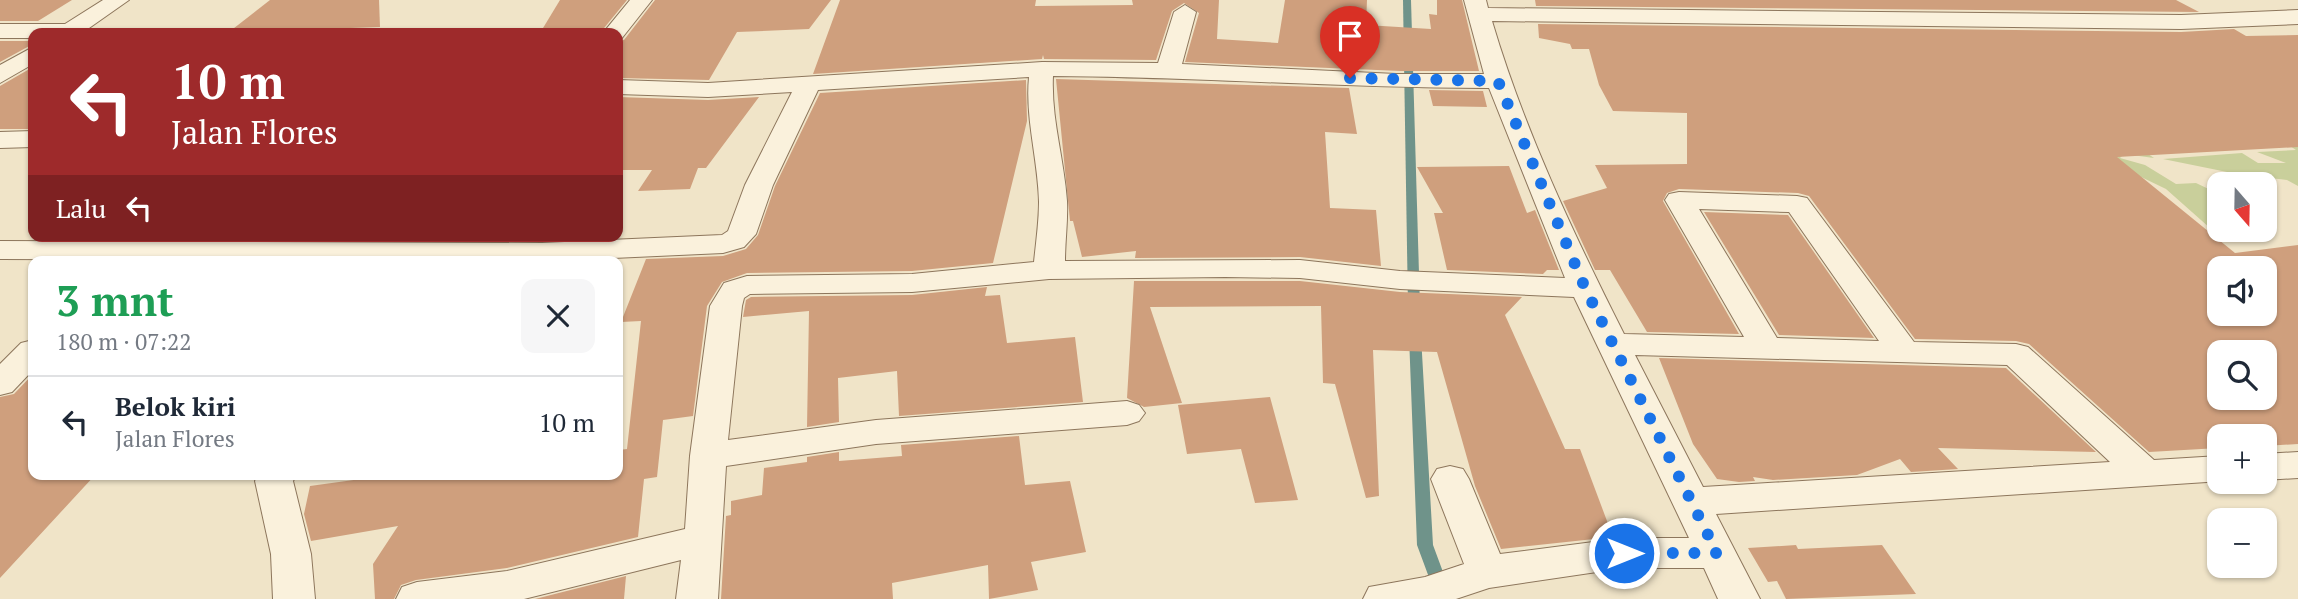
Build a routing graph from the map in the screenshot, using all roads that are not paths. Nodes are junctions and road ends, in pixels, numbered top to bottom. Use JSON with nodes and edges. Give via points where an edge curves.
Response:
{"nodes":[{"id":1,"x":118,"y":0,"type":"edge"},
{"id":2,"x":641,"y":0,"type":"edge"},
{"id":3,"x":1476,"y":7,"type":"edge"},
{"id":4,"x":1185,"y":12,"type":"dead end"},
{"id":5,"x":2298,"y":17,"type":"edge"},
{"id":6,"x":75,"y":28,"type":"edge"},
{"id":7,"x":618,"y":28,"type":"edge"},
{"id":8,"x":0,"y":31,"type":"edge"},
{"id":9,"x":28,"y":31,"type":"edge"},
{"id":10,"x":28,"y":57,"type":"edge"},
{"id":11,"x":1042,"y":69,"type":"junction"},
{"id":12,"x":1168,"y":70,"type":"junction"},
{"id":13,"x":0,"y":76,"type":"edge"},
{"id":14,"x":1498,"y":81,"type":"junction"},
{"id":15,"x":808,"y":85,"type":"junction"},
{"id":16,"x":623,"y":87,"type":"edge"},
{"id":17,"x":28,"y":139,"type":"edge"},
{"id":18,"x":0,"y":140,"type":"edge"},
{"id":19,"x":437,"y":249,"type":"edge"},
{"id":20,"x":0,"y":250,"type":"edge"},
{"id":21,"x":127,"y":255,"type":"edge"},
{"id":22,"x":1049,"y":270,"type":"junction"},
{"id":23,"x":1585,"y":288,"type":"junction"},
{"id":24,"x":1615,"y":344,"type":"junction"},
{"id":25,"x":1767,"y":348,"type":"junction"},
{"id":26,"x":1904,"y":352,"type":"junction"},
{"id":27,"x":28,"y":356,"type":"edge"},
{"id":28,"x":0,"y":384,"type":"edge"},
{"id":29,"x":1127,"y":413,"type":"dead end"},
{"id":30,"x":708,"y":456,"type":"junction"},
{"id":31,"x":2298,"y":464,"type":"edge"},
{"id":32,"x":2277,"y":466,"type":"edge"},
{"id":33,"x":2207,"y":470,"type":"edge"},
{"id":34,"x":2146,"y":474,"type":"junction"},
{"id":35,"x":275,"y":480,"type":"edge"},
{"id":36,"x":1450,"y":480,"type":"dead end"},
{"id":37,"x":1692,"y":502,"type":"junction"},
{"id":38,"x":704,"y":540,"type":"junction"},
{"id":39,"x":1717,"y":553,"type":"junction"},
{"id":40,"x":1480,"y":575,"type":"junction"},
{"id":41,"x":294,"y":599,"type":"edge"},
{"id":42,"x":417,"y":599,"type":"edge"},
{"id":43,"x":697,"y":599,"type":"edge"},
{"id":44,"x":1384,"y":599,"type":"edge"},
{"id":45,"x":1739,"y":599,"type":"edge"}],
"edges":[{"from":1,"to":6,"type":"street"},
{"from":2,"to":7,"type":"street"},
{"from":3,"to":5,"type":"street","via":[[2181,22]]},
{"from":3,"to":14,"type":"street"},
{"from":4,"to":12,"type":"street"},
{"from":8,"to":9,"type":"street"},
{"from":10,"to":13,"type":"street"},
{"from":11,"to":12,"type":"street"},
{"from":11,"to":15,"type":"street"},
{"from":11,"to":22,"type":"street","via":[[1039,108],[1053,203]]},
{"from":12,"to":14,"type":"street"},
{"from":14,"to":23,"type":"street"},
{"from":15,"to":16,"type":"street","via":[[708,90]]},
{"from":15,"to":19,"type":"street","via":[[734,241],[542,252]]},
{"from":17,"to":18,"type":"street"},
{"from":19,"to":21,"type":"street"},
{"from":20,"to":21,"type":"street"},
{"from":22,"to":23,"type":"street","via":[[1300,269],[1415,281]]},
{"from":22,"to":30,"type":"street","via":[[912,283],[778,282],[734,288],[726,306]]},
{"from":23,"to":24,"type":"street"},
{"from":24,"to":25,"type":"street"},
{"from":24,"to":37,"type":"street"},
{"from":25,"to":26,"type":"street"},
{"from":25,"to":26,"type":"street","via":[[1679,200],[1799,205]]},
{"from":26,"to":34,"type":"street","via":[[2021,358]]},
{"from":27,"to":28,"type":"street"},
{"from":29,"to":30,"type":"street","via":[[876,432]]},
{"from":30,"to":38,"type":"street"},
{"from":31,"to":32,"type":"street"},
{"from":33,"to":34,"type":"street"},
{"from":34,"to":37,"type":"street"},
{"from":35,"to":41,"type":"street","via":[[289,545]]},
{"from":36,"to":40,"type":"street"},
{"from":37,"to":39,"type":"street"},
{"from":38,"to":42,"type":"street","via":[[507,587]]},
{"from":38,"to":43,"type":"street"},
{"from":39,"to":40,"type":"street","via":[[1624,553]]},
{"from":39,"to":45,"type":"street"},
{"from":40,"to":44,"type":"street","via":[[1424,593]]}]}
